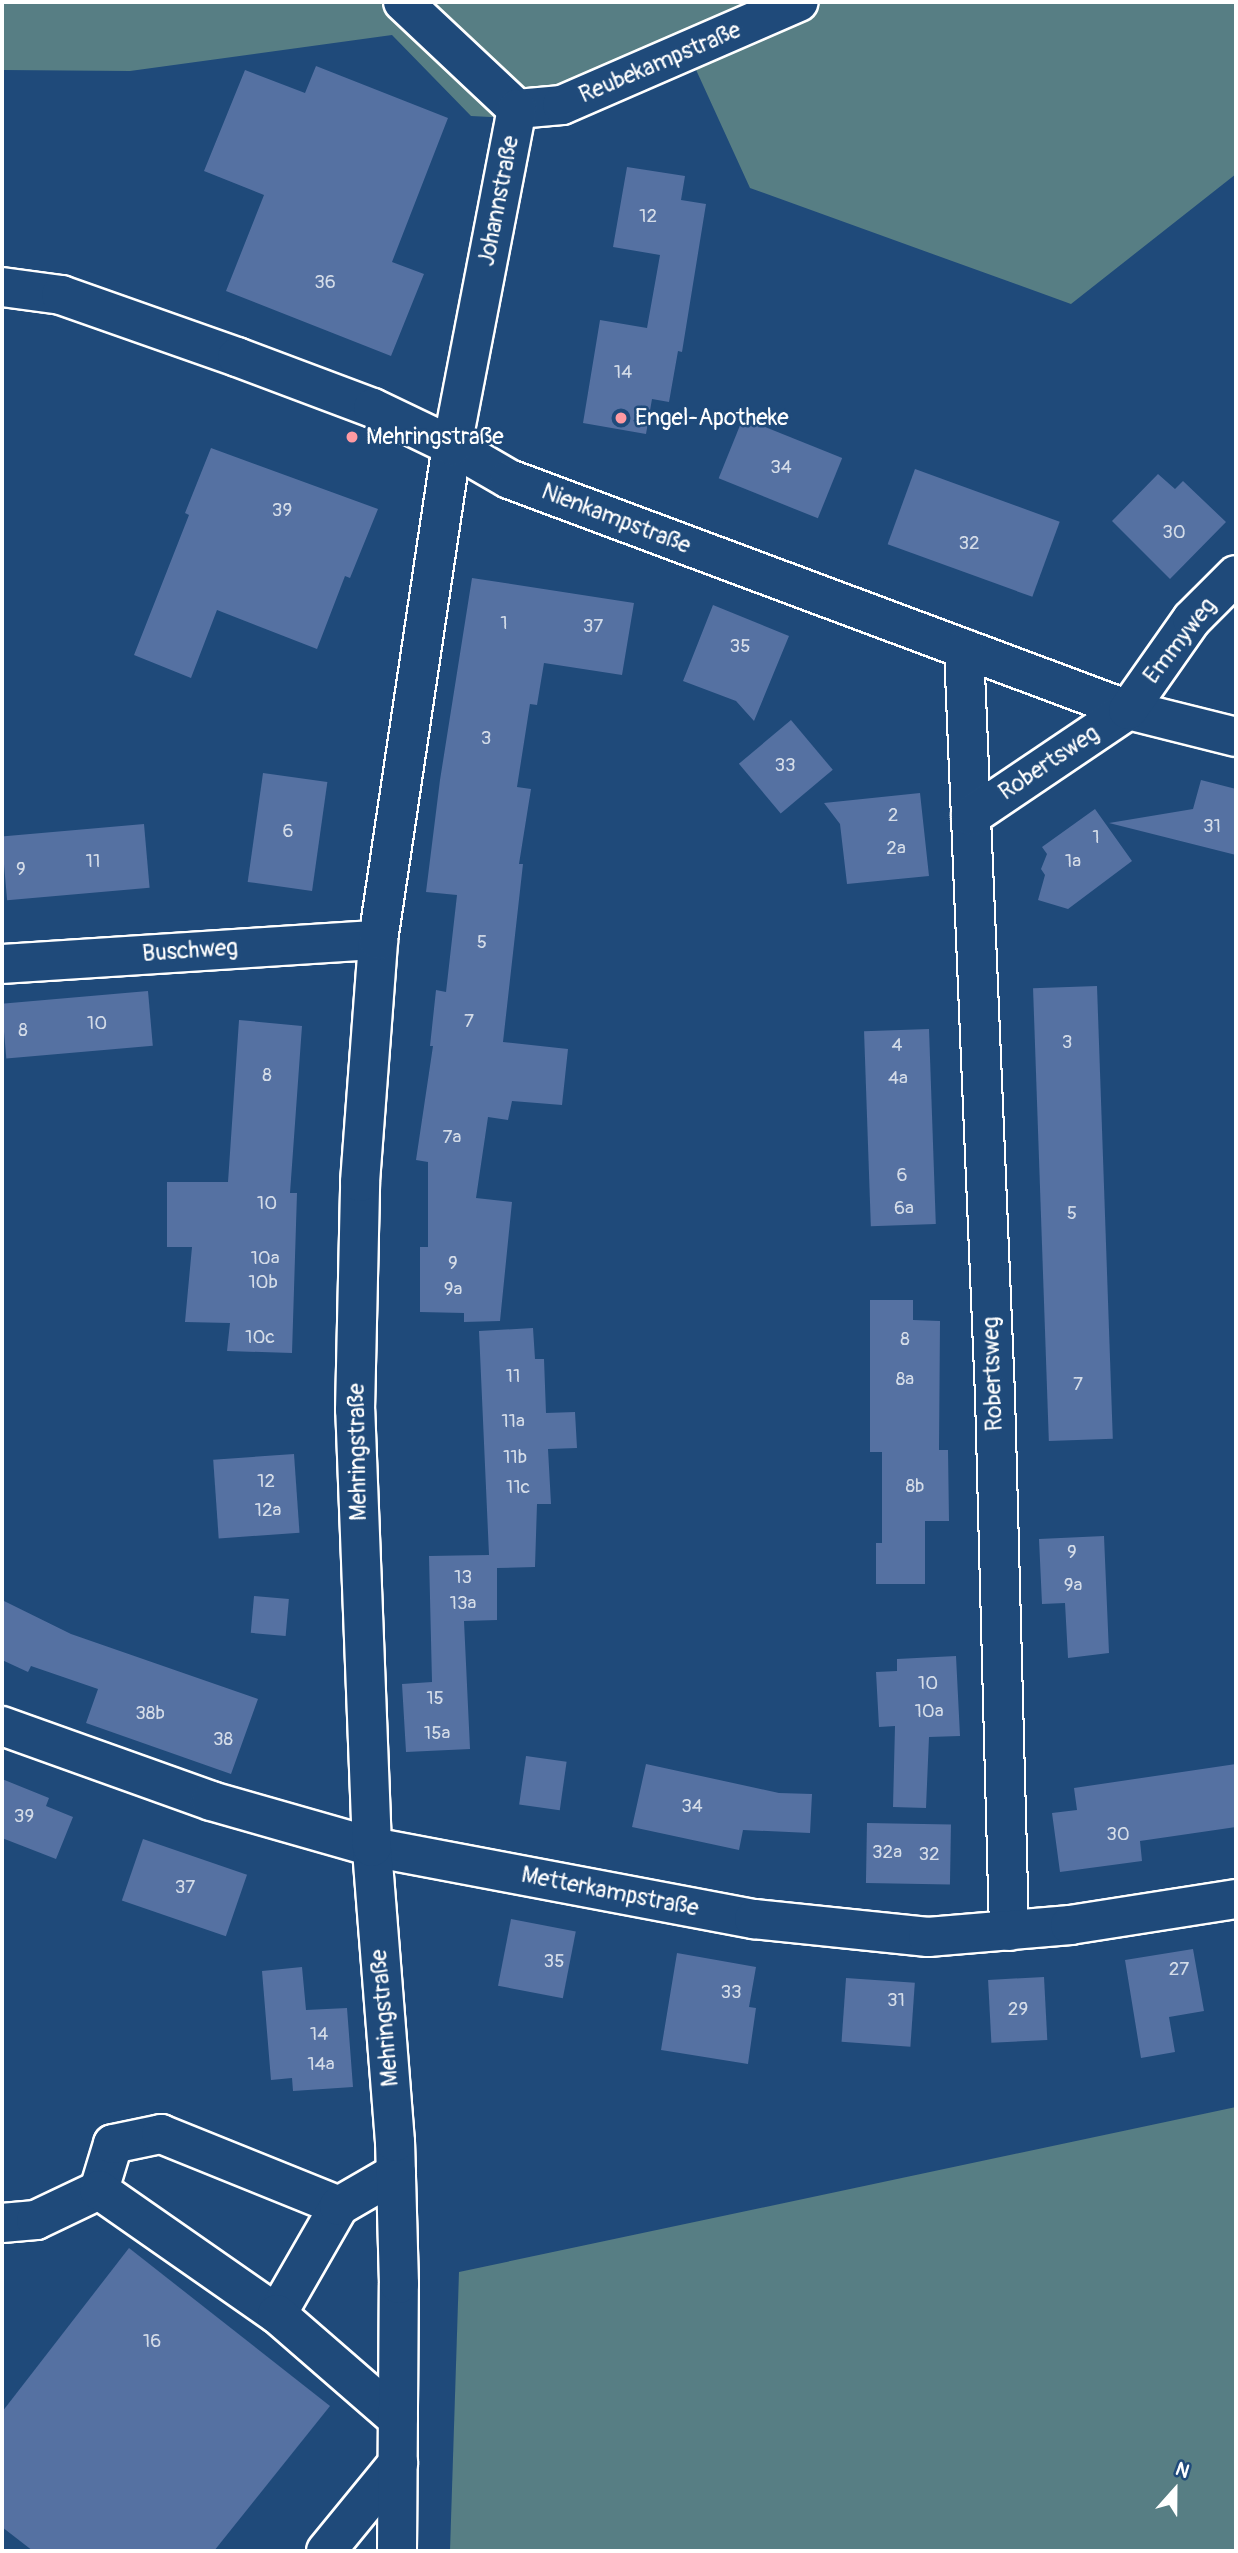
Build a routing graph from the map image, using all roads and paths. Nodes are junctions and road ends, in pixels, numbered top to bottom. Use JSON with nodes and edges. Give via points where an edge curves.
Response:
{"nodes":[{"id":1,"x":403,"y":2,"type":"edge"},
{"id":2,"x":799,"y":2,"type":"edge"},
{"id":3,"x":517,"y":108,"type":"junction"},
{"id":4,"x":2,"y":287,"type":"edge"},
{"id":5,"x":452,"y":446,"type":"junction"},
{"id":6,"x":1236,"y":575,"type":"edge"},
{"id":7,"x":964,"y":649,"type":"junction"},
{"id":8,"x":1128,"y":710,"type":"junction"},
{"id":9,"x":1236,"y":737,"type":"edge"},
{"id":10,"x":971,"y":816,"type":"junction"},
{"id":11,"x":378,"y":940,"type":"junction"},
{"id":12,"x":2,"y":964,"type":"edge"},
{"id":13,"x":2,"y":1726,"type":"edge"},
{"id":14,"x":372,"y":1847,"type":"junction"},
{"id":15,"x":1236,"y":1899,"type":"edge"},
{"id":16,"x":1009,"y":1931,"type":"junction"},
{"id":17,"x":396,"y":2173,"type":"junction"},
{"id":18,"x":99,"y":2190,"type":"junction"},
{"id":19,"x":339,"y":2206,"type":"junction"},
{"id":20,"x":2,"y":2223,"type":"edge"},
{"id":21,"x":277,"y":2314,"type":"junction"},
{"id":22,"x":398,"y":2418,"type":"junction"},
{"id":23,"x":398,"y":2463,"type":"junction"},
{"id":24,"x":327,"y":2551,"type":"edge"},
{"id":25,"x":397,"y":2551,"type":"edge"}],
"edges":[{"from":1,"to":3,"type":"street","name":"Johannstraße"},
{"from":2,"to":3,"type":"street","name":"Reubekampstraße","via":[[562,105]]},
{"from":3,"to":5,"type":"street","name":"Johannstraße"},
{"from":4,"to":5,"type":"street","name":"Nienkampstraße","via":[[61,295],[212,348],[373,408]]},
{"from":5,"to":7,"type":"street","name":"Nienkampstraße","via":[[509,479]]},
{"from":5,"to":11,"type":"street","name":"Mehringstraße"},
{"from":6,"to":8,"type":"street","name":"Emmyweg","via":[[1192,619]]},
{"from":7,"to":8,"type":"street","name":"Nienkampstraße"},
{"from":7,"to":10,"type":"street","name":"Robertsweg"},
{"from":8,"to":9,"type":"street","name":"Nienkampstraße"},
{"from":8,"to":10,"type":"street","name":"Robertsweg"},
{"from":10,"to":16,"type":"street","name":"Robertsweg","via":[[994,1382]]},
{"from":11,"to":12,"type":"street","name":"Buschweg"},
{"from":11,"to":14,"type":"street","name":"Mehringstraße","via":[[360,1182],[355,1410]]},
{"from":13,"to":14,"type":"street","name":"Metterkampstraße","via":[[211,1801]]},
{"from":14,"to":16,"type":"street","name":"Metterkampstraße","via":[[754,1919],[928,1937]]},
{"from":14,"to":17,"type":"street","name":"Mehringstraße"},
{"from":15,"to":16,"type":"street","name":"Metterkampstraße"},
{"from":17,"to":19,"type":"street"},
{"from":17,"to":22,"type":"street","name":"Mehringstraße"},
{"from":18,"to":19,"type":"street","via":[[113,2144],[161,2134]]},
{"from":18,"to":20,"type":"street","via":[[36,2220]]},
{"from":18,"to":21,"type":"street"},
{"from":19,"to":21,"type":"street"},
{"from":21,"to":22,"type":"street"},
{"from":22,"to":23,"type":"street","name":"Mehringstraße"},
{"from":23,"to":24,"type":"street"},
{"from":23,"to":25,"type":"street","name":"Mehringstraße"}]}
